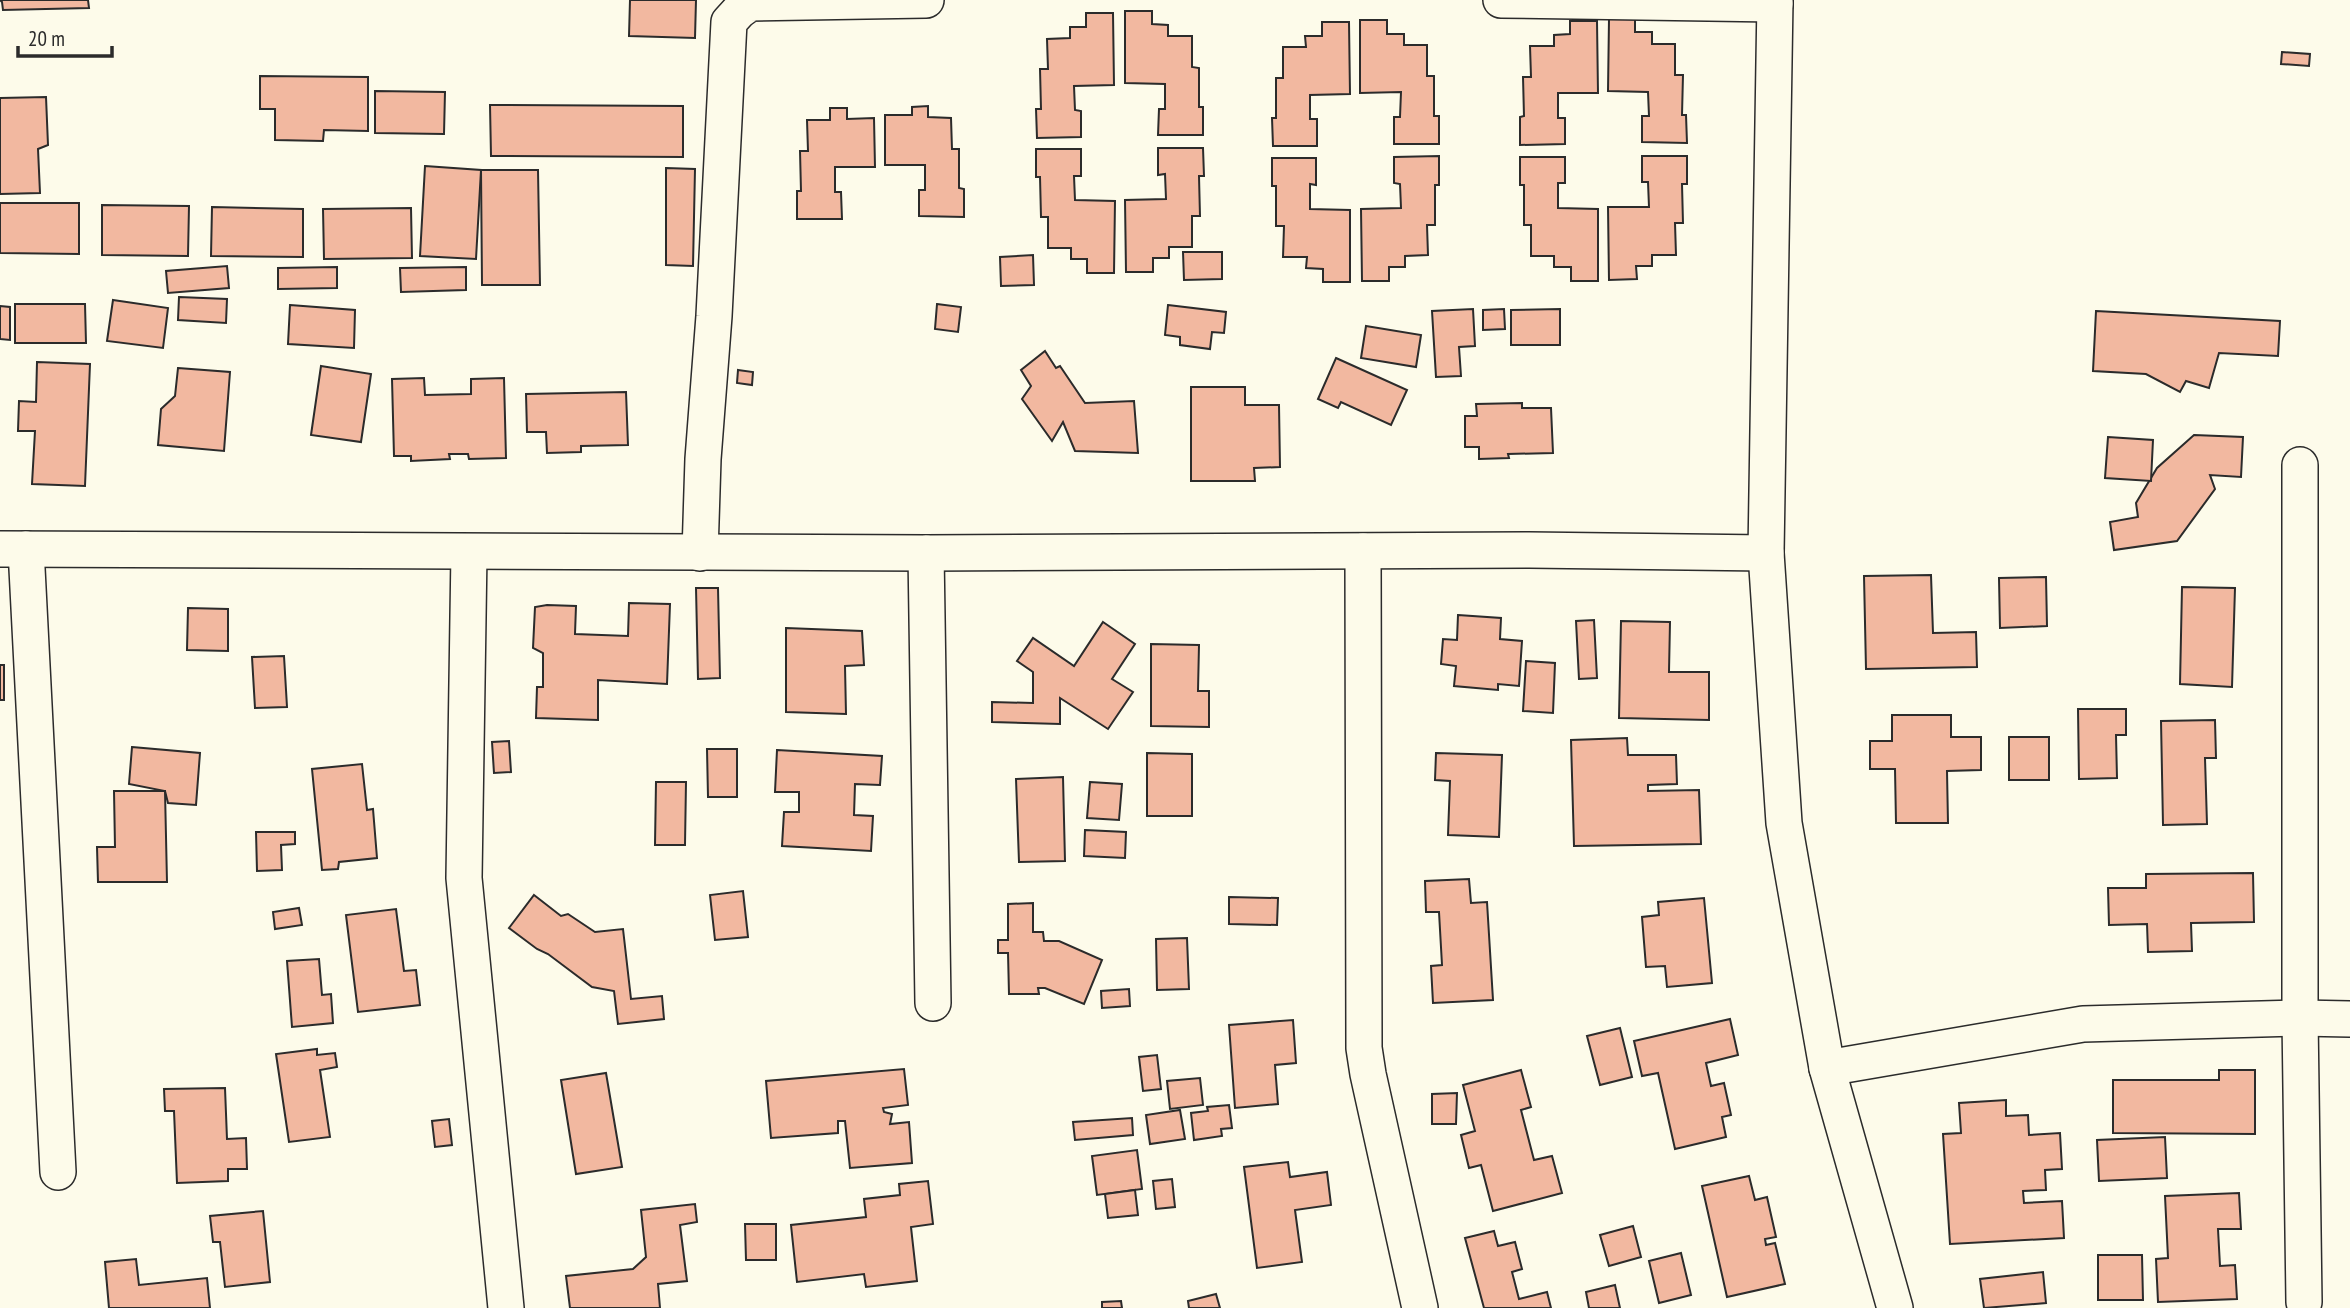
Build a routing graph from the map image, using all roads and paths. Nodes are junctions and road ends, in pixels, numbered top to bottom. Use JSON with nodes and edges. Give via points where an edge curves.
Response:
{"nodes":[{"id":1,"x":926,"y":0,"type":"edge"},
{"id":2,"x":1501,"y":0,"type":"edge"},
{"id":3,"x":1775,"y":2,"type":"edge"},
{"id":4,"x":2300,"y":465,"type":"dead end"},
{"id":5,"x":13,"y":549,"type":"edge"},
{"id":6,"x":1363,"y":551,"type":"junction"},
{"id":7,"x":469,"y":552,"type":"junction"},
{"id":8,"x":700,"y":553,"type":"junction"},
{"id":9,"x":926,"y":553,"type":"junction"},
{"id":10,"x":1766,"y":553,"type":"junction"},
{"id":11,"x":933,"y":1003,"type":"dead end"},
{"id":12,"x":2300,"y":1018,"type":"junction"},
{"id":13,"x":2350,"y":1018,"type":"edge"},
{"id":14,"x":1827,"y":1068,"type":"junction"},
{"id":15,"x":58,"y":1172,"type":"dead end"},
{"id":16,"x":2304,"y":1302,"type":"dead end"},
{"id":17,"x":506,"y":1308,"type":"edge"},
{"id":18,"x":1420,"y":1308,"type":"edge"},
{"id":19,"x":1895,"y":1308,"type":"edge"}],
"edges":[{"from":1,"to":8,"type":"street","via":[[750,3],[729,22]]},
{"from":2,"to":3,"type":"street"},
{"from":3,"to":10,"type":"street"},
{"from":4,"to":12,"type":"street"},
{"from":5,"to":7,"type":"street"},
{"from":5,"to":15,"type":"street"},
{"from":6,"to":9,"type":"street"},
{"from":6,"to":10,"type":"street"},
{"from":6,"to":18,"type":"street","via":[[1364,1048]]},
{"from":7,"to":8,"type":"street"},
{"from":7,"to":17,"type":"street","via":[[464,878]]},
{"from":8,"to":9,"type":"street"},
{"from":9,"to":11,"type":"street"},
{"from":10,"to":14,"type":"street","via":[[1784,823]]},
{"from":12,"to":13,"type":"street"},
{"from":12,"to":14,"type":"street","via":[[2083,1024]]},
{"from":12,"to":16,"type":"street"},
{"from":14,"to":19,"type":"street"}]}
